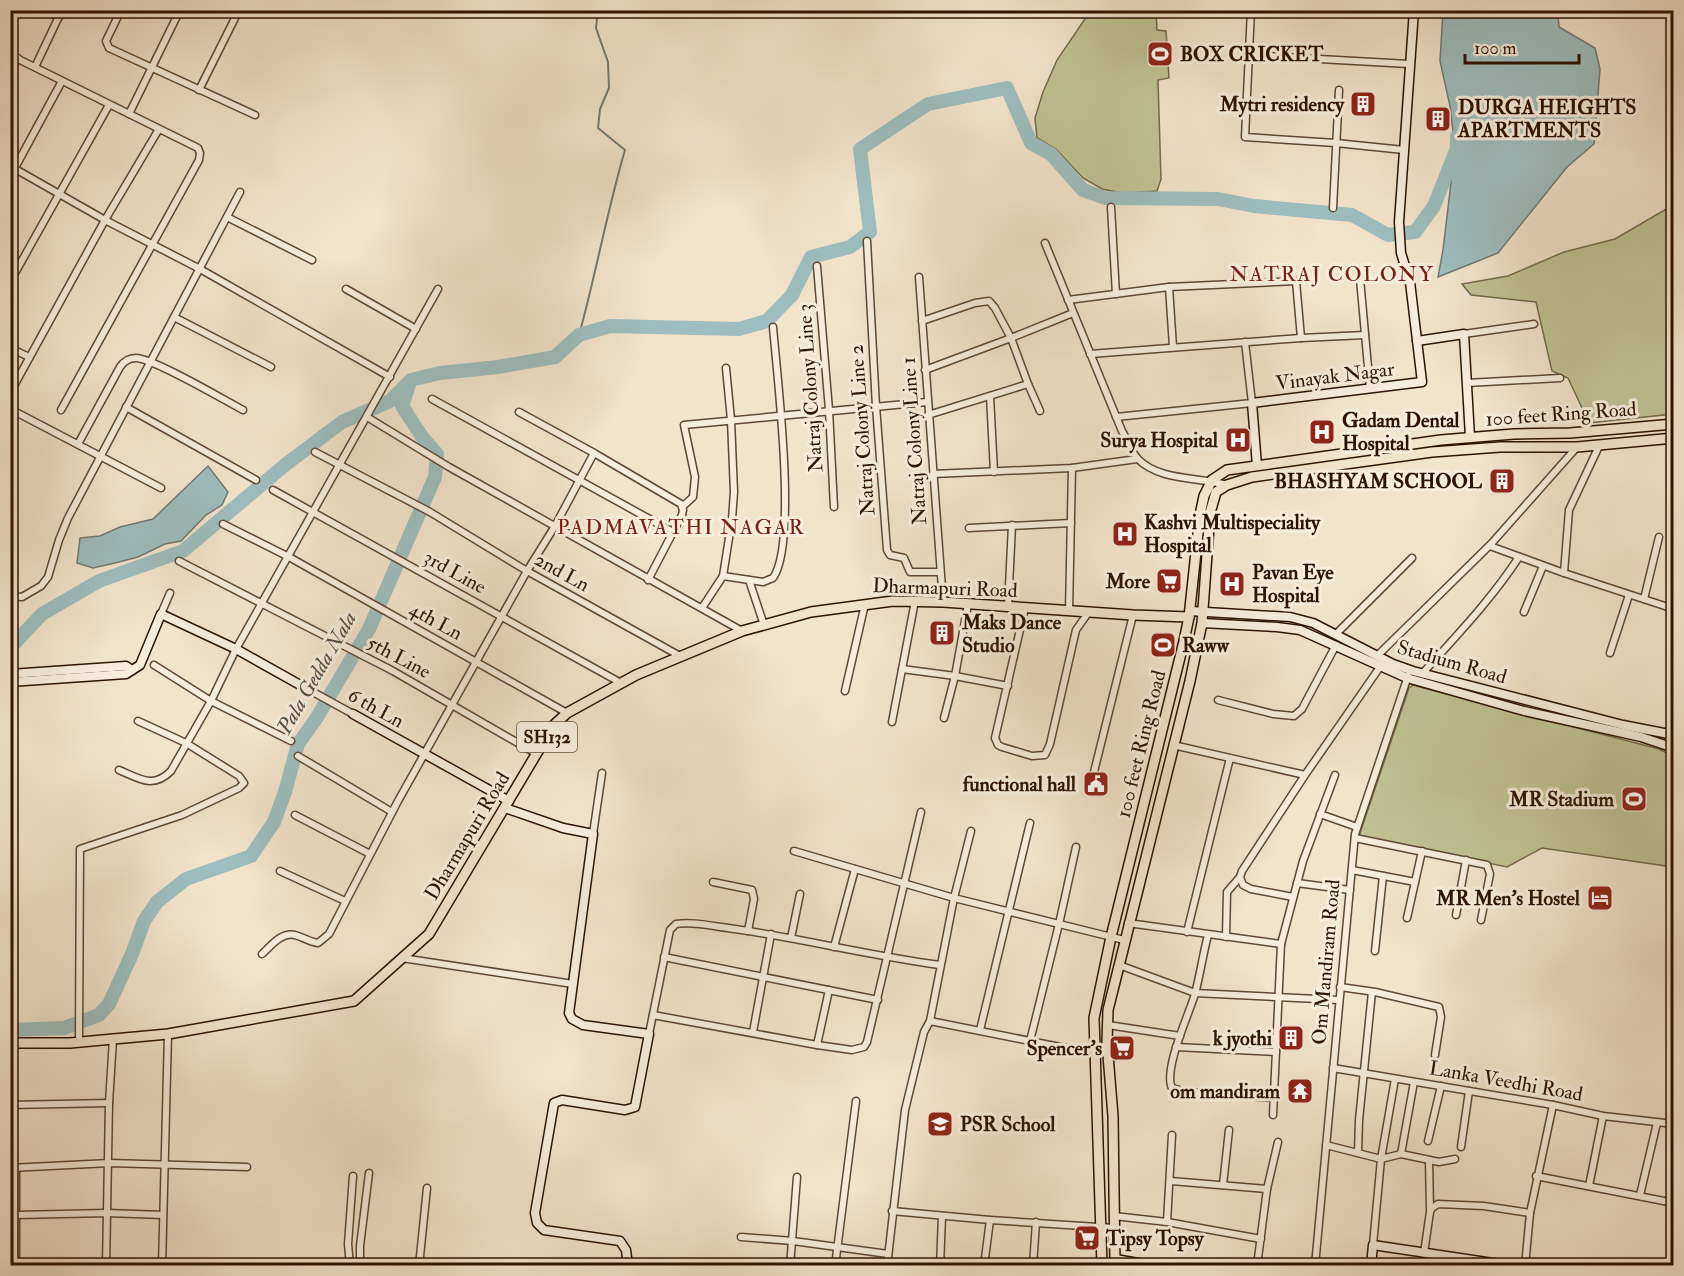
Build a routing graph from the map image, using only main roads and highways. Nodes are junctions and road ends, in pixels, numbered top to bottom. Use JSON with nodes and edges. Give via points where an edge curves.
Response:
{"nodes":[{"id":1,"x":1674,"y":424,"type":"edge"},
{"id":2,"x":1674,"y":438,"type":"edge"},
{"id":3,"x":1189,"y":617,"type":"junction"},
{"id":4,"x":1202,"y":623,"type":"junction"},
{"id":5,"x":10,"y":1043,"type":"edge"},
{"id":6,"x":1115,"y":1262,"type":"edge"},
{"id":7,"x":1102,"y":1266,"type":"edge"}],
"edges":[{"from":1,"to":3,"type":"main road","name":"100 feet Ring Road","via":[[1440,440],[1227,470],[1212,480],[1204,496]]},
{"from":2,"to":4,"type":"main road","name":"100 feet Ring Road","via":[[1577,447],[1432,452],[1252,477],[1227,485],[1216,492],[1210,513]]},
{"from":3,"to":4,"type":"main road","name":"Dharmapuri Road"},
{"from":3,"to":5,"type":"main road","name":"Dharmapuri Road","number":"SH132","via":[[893,601],[811,612],[742,631],[621,683],[567,713],[553,726],[429,934],[354,1001],[168,1034]]},
{"from":3,"to":7,"type":"main road","name":"100 feet Ring Road","via":[[1094,1018]]},
{"from":4,"to":6,"type":"main road","name":"100 feet Ring Road","via":[[1108,1010]]}]}
